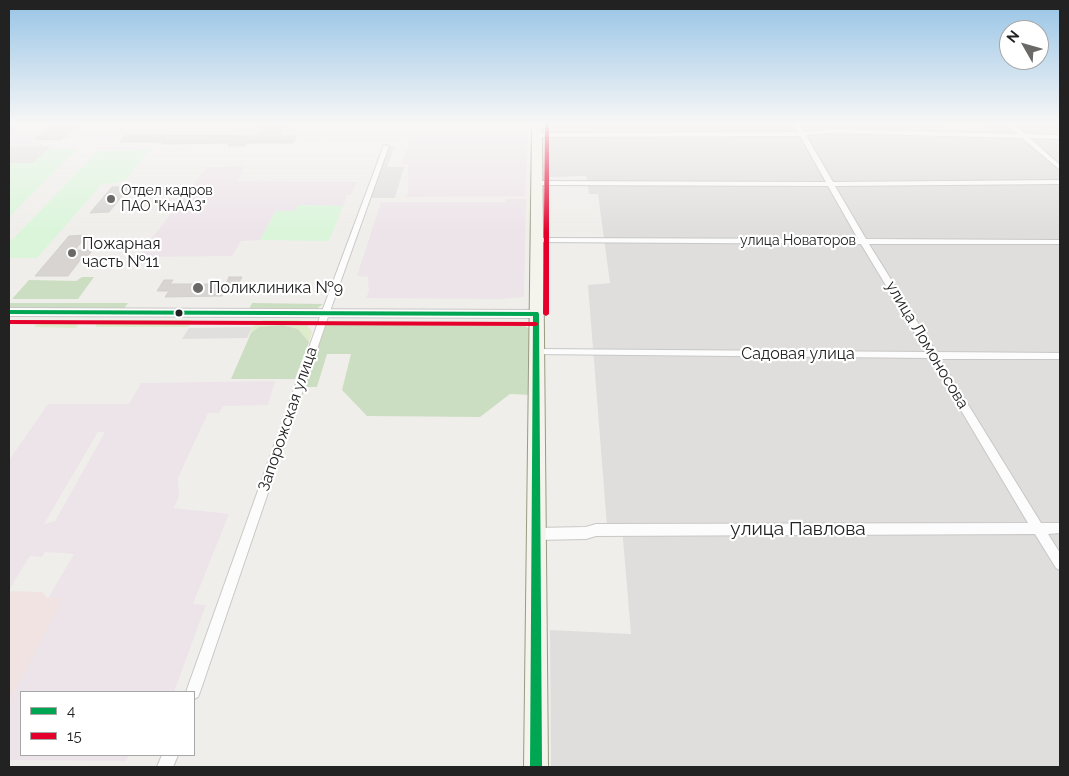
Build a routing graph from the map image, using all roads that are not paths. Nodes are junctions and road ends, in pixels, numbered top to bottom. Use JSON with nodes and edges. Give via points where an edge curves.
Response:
{"nodes":[{"id":1,"x":381,"y":160,"type":"edge"},
{"id":2,"x":537,"y":160,"type":"edge"},
{"id":3,"x":817,"y":160,"type":"edge"},
{"id":4,"x":1060,"y":182,"type":"edge"},
{"id":5,"x":537,"y":183,"type":"junction"},
{"id":6,"x":830,"y":184,"type":"junction"},
{"id":7,"x":537,"y":240,"type":"junction"},
{"id":8,"x":864,"y":242,"type":"junction"},
{"id":9,"x":1060,"y":242,"type":"edge"},
{"id":10,"x":9,"y":312,"type":"edge"},
{"id":11,"x":325,"y":314,"type":"junction"},
{"id":12,"x":536,"y":314,"type":"junction"},
{"id":13,"x":536,"y":352,"type":"junction"},
{"id":14,"x":932,"y":355,"type":"junction"},
{"id":15,"x":1060,"y":356,"type":"edge"},
{"id":16,"x":1038,"y":528,"type":"junction"},
{"id":17,"x":1060,"y":528,"type":"edge"},
{"id":18,"x":536,"y":534,"type":"junction"},
{"id":19,"x":1060,"y":564,"type":"edge"},
{"id":20,"x":193,"y":691,"type":"edge"},
{"id":21,"x":536,"y":767,"type":"edge"}],
"edges":[{"from":1,"to":11,"type":"street","name":"Запорожская улица"},
{"from":2,"to":5,"type":"main road"},
{"from":3,"to":6,"type":"street","name":"улица Ломоносова"},
{"from":4,"to":6,"type":"street"},
{"from":5,"to":6,"type":"street"},
{"from":5,"to":7,"type":"main road"},
{"from":6,"to":8,"type":"street","name":"улица Ломоносова"},
{"from":7,"to":8,"type":"street","name":"улица Новаторов"},
{"from":7,"to":12,"type":"main road"},
{"from":8,"to":9,"type":"street","name":"улица Новаторов"},
{"from":8,"to":14,"type":"street","name":"улица Ломоносова"},
{"from":10,"to":11,"type":"street"},
{"from":11,"to":12,"type":"street"},
{"from":11,"to":20,"type":"street","name":"Запорожская улица"},
{"from":12,"to":13,"type":"main road"},
{"from":13,"to":14,"type":"street","name":"Садовая улица"},
{"from":13,"to":18,"type":"main road"},
{"from":14,"to":15,"type":"street","name":"Садовая улица"},
{"from":14,"to":16,"type":"street","name":"улица Ломоносова"},
{"from":16,"to":17,"type":"street","name":"улица Павлова"},
{"from":16,"to":18,"type":"street","name":"улица Павлова","via":[[606,530]]},
{"from":16,"to":19,"type":"street","name":"улица Ломоносова"},
{"from":18,"to":21,"type":"main road"}]}
